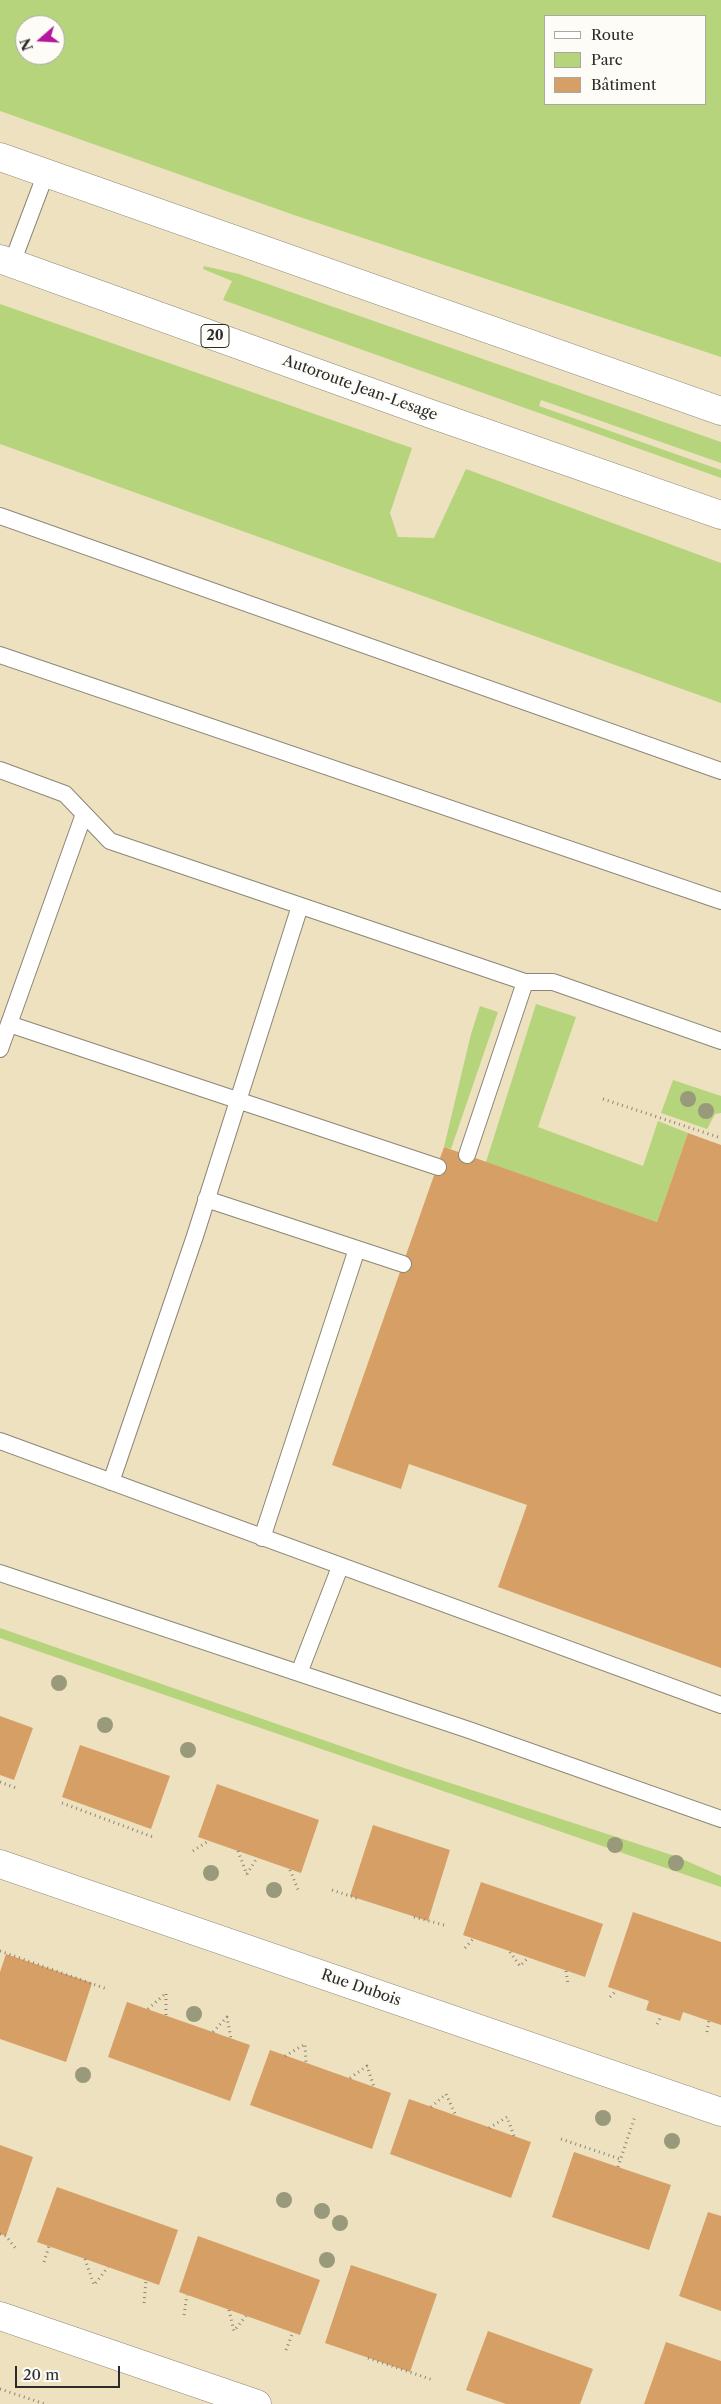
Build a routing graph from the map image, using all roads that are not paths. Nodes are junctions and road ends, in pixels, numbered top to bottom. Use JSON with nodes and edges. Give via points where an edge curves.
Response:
{"nodes":[{"id":1,"x":0,"y":157,"type":"edge"},
{"id":2,"x":46,"y":173,"type":"junction"},
{"id":3,"x":6,"y":261,"type":"edge"},
{"id":4,"x":721,"y":411,"type":"edge"},
{"id":5,"x":721,"y":515,"type":"edge"},
{"id":6,"x":0,"y":516,"type":"edge"},
{"id":7,"x":0,"y":655,"type":"edge"},
{"id":8,"x":0,"y":770,"type":"edge"},
{"id":9,"x":721,"y":771,"type":"edge"},
{"id":10,"x":84,"y":814,"type":"junction"},
{"id":11,"x":721,"y":901,"type":"edge"},
{"id":12,"x":300,"y":906,"type":"junction"},
{"id":13,"x":525,"y":982,"type":"junction"},
{"id":14,"x":9,"y":1024,"type":"junction"},
{"id":15,"x":721,"y":1041,"type":"edge"},
{"id":16,"x":0,"y":1049,"type":"edge"},
{"id":17,"x":238,"y":1100,"type":"junction"},
{"id":18,"x":467,"y":1155,"type":"dead end"},
{"id":19,"x":438,"y":1167,"type":"dead end"},
{"id":20,"x":206,"y":1198,"type":"junction"},
{"id":21,"x":357,"y":1249,"type":"junction"},
{"id":22,"x":403,"y":1264,"type":"dead end"},
{"id":23,"x":0,"y":1441,"type":"edge"},
{"id":24,"x":111,"y":1482,"type":"junction"},
{"id":25,"x":262,"y":1538,"type":"junction"},
{"id":26,"x":340,"y":1567,"type":"junction"},
{"id":27,"x":0,"y":1573,"type":"edge"},
{"id":28,"x":299,"y":1673,"type":"junction"},
{"id":29,"x":721,"y":1706,"type":"edge"},
{"id":30,"x":721,"y":1819,"type":"edge"},
{"id":31,"x":0,"y":1864,"type":"edge"},
{"id":32,"x":721,"y":2112,"type":"edge"},
{"id":33,"x":0,"y":2316,"type":"edge"},
{"id":34,"x":257,"y":2404,"type":"edge"}],
"edges":[{"from":1,"to":2,"type":"main road"},
{"from":2,"to":3,"type":"lane"},
{"from":2,"to":4,"type":"main road"},
{"from":3,"to":5,"type":"main road","name":"Autoroute Jean-Lesage","number":"20"},
{"from":6,"to":9,"type":"lane"},
{"from":7,"to":11,"type":"lane"},
{"from":8,"to":10,"type":"lane","via":[[65,794]]},
{"from":10,"to":12,"type":"lane","via":[[110,842]]},
{"from":10,"to":14,"type":"lane"},
{"from":12,"to":13,"type":"lane"},
{"from":12,"to":17,"type":"lane"},
{"from":13,"to":15,"type":"lane","via":[[553,982]]},
{"from":13,"to":18,"type":"lane"},
{"from":14,"to":16,"type":"lane"},
{"from":14,"to":17,"type":"lane"},
{"from":17,"to":19,"type":"lane"},
{"from":17,"to":20,"type":"lane"},
{"from":20,"to":21,"type":"lane"},
{"from":20,"to":24,"type":"lane"},
{"from":21,"to":22,"type":"lane"},
{"from":21,"to":25,"type":"lane"},
{"from":23,"to":24,"type":"lane"},
{"from":24,"to":25,"type":"lane"},
{"from":25,"to":26,"type":"lane"},
{"from":26,"to":28,"type":"lane"},
{"from":26,"to":29,"type":"lane"},
{"from":27,"to":28,"type":"lane"},
{"from":28,"to":30,"type":"lane"},
{"from":31,"to":32,"type":"main road","name":"Rue Dubois"},
{"from":33,"to":34,"type":"main road"}]}
